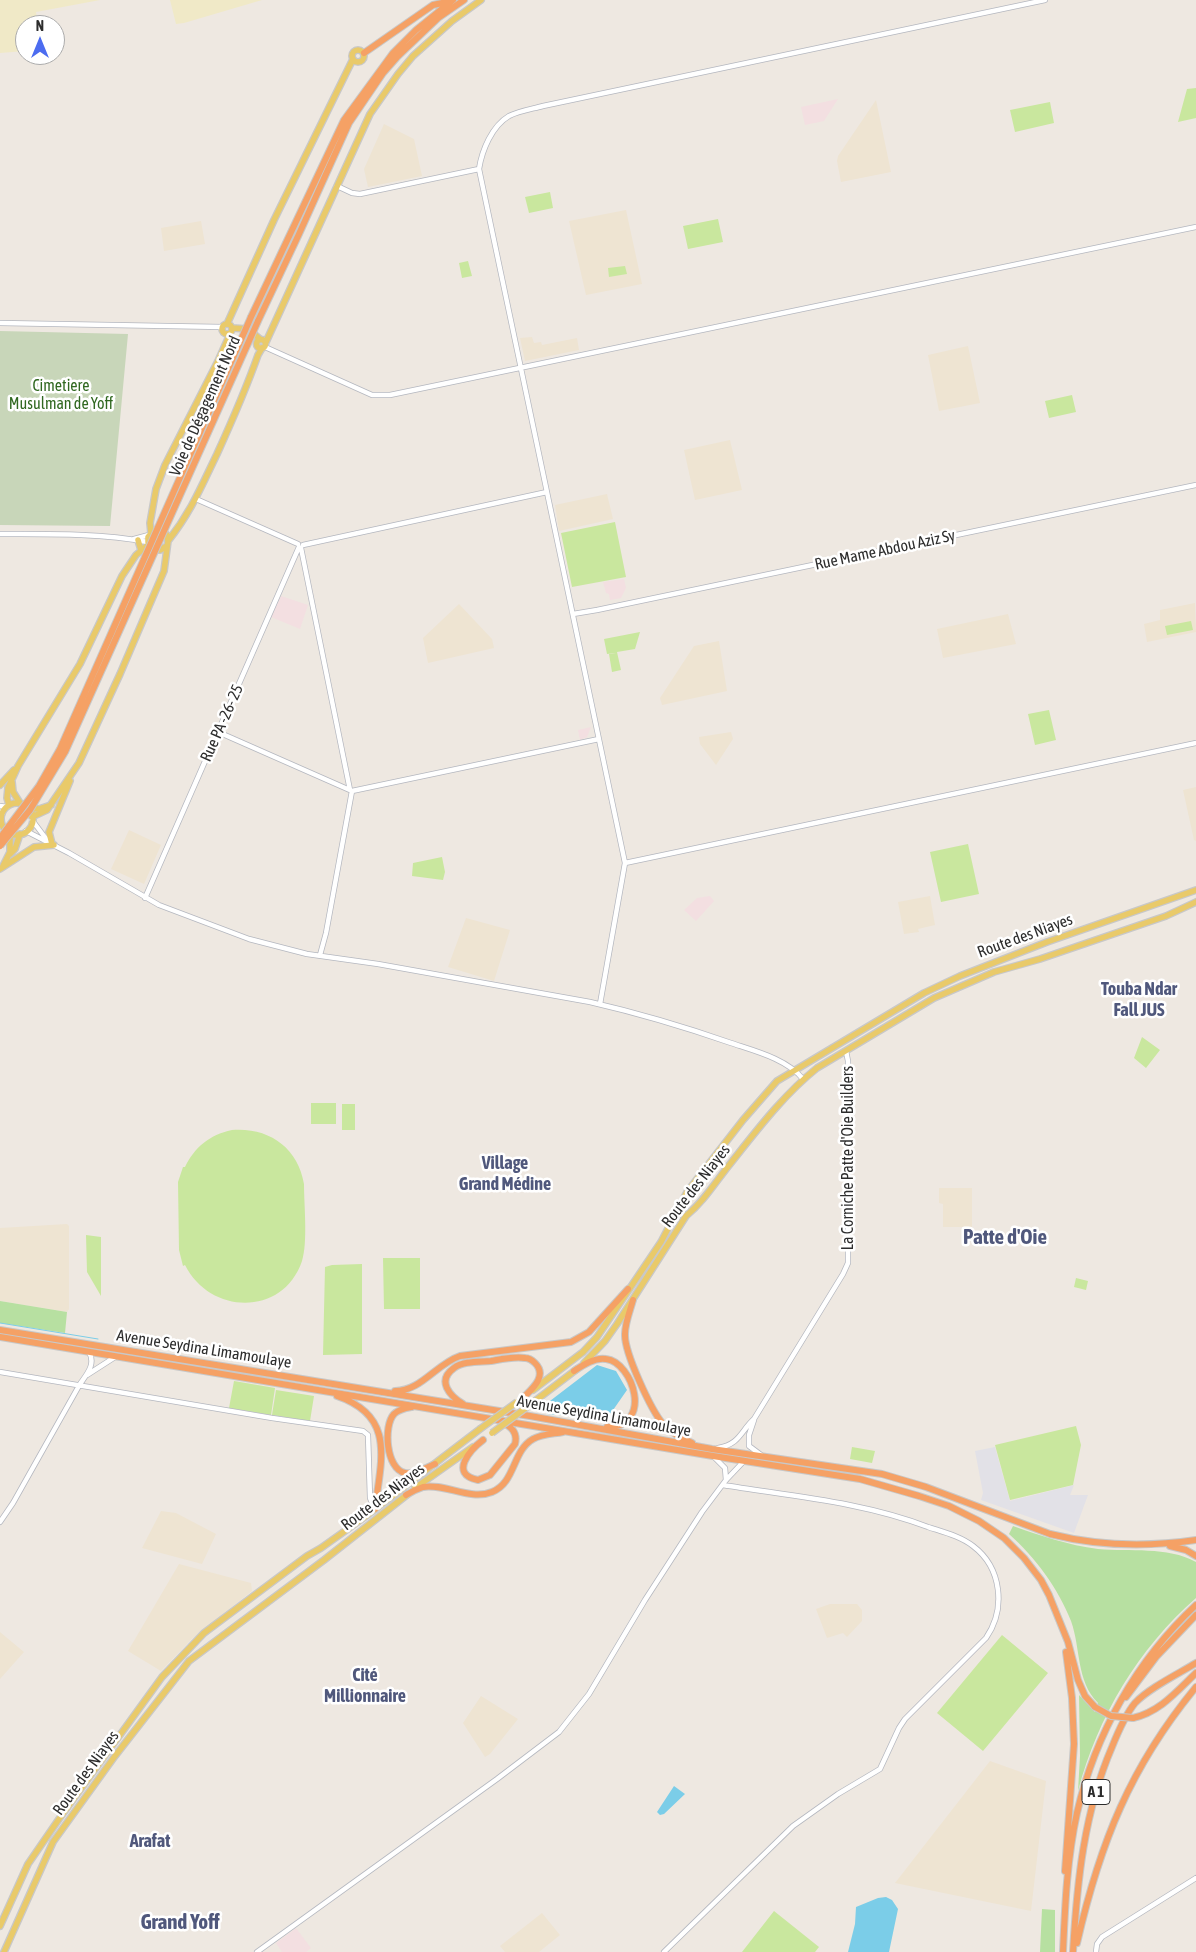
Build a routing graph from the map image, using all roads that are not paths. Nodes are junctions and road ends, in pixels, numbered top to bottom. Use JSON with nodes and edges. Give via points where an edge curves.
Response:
{"nodes":[{"id":1,"x":452,"y":0,"type":"edge"},
{"id":2,"x":464,"y":0,"type":"edge"},
{"id":3,"x":481,"y":0,"type":"edge"},
{"id":4,"x":1045,"y":0,"type":"edge"},
{"id":5,"x":364,"y":53,"type":"junction"},
{"id":6,"x":353,"y":60,"type":"junction"},
{"id":7,"x":360,"y":62,"type":"junction"},
{"id":8,"x":349,"y":71,"type":"junction"},
{"id":9,"x":479,"y":169,"type":"junction"},
{"id":10,"x":337,"y":186,"type":"junction"},
{"id":11,"x":1196,"y":227,"type":"edge"},
{"id":12,"x":255,"y":319,"type":"junction"},
{"id":13,"x":0,"y":323,"type":"edge"},
{"id":14,"x":227,"y":329,"type":"junction"},
{"id":15,"x":261,"y":343,"type":"junction"},
{"id":16,"x":521,"y":368,"type":"junction"},
{"id":17,"x":1196,"y":485,"type":"edge"},
{"id":18,"x":547,"y":492,"type":"junction"},
{"id":19,"x":196,"y":500,"type":"junction"},
{"id":20,"x":180,"y":526,"type":"junction"},
{"id":21,"x":152,"y":532,"type":"junction"},
{"id":22,"x":166,"y":533,"type":"junction"},
{"id":23,"x":0,"y":534,"type":"edge"},
{"id":24,"x":135,"y":540,"type":"junction"},
{"id":25,"x":167,"y":543,"type":"junction"},
{"id":26,"x":152,"y":546,"type":"junction"},
{"id":27,"x":300,"y":546,"type":"junction"},
{"id":28,"x":141,"y":550,"type":"junction"},
{"id":29,"x":136,"y":555,"type":"junction"},
{"id":30,"x":165,"y":567,"type":"junction"},
{"id":31,"x":573,"y":614,"type":"junction"},
{"id":32,"x":218,"y":732,"type":"junction"},
{"id":33,"x":598,"y":739,"type":"junction"},
{"id":34,"x":1196,"y":742,"type":"edge"},
{"id":35,"x":18,"y":766,"type":"junction"},
{"id":36,"x":73,"y":773,"type":"junction"},
{"id":37,"x":12,"y":780,"type":"junction"},
{"id":38,"x":0,"y":785,"type":"edge"},
{"id":39,"x":351,"y":791,"type":"junction"},
{"id":40,"x":20,"y":803,"type":"junction"},
{"id":41,"x":51,"y":805,"type":"junction"},
{"id":42,"x":5,"y":806,"type":"edge"},
{"id":43,"x":28,"y":808,"type":"junction"},
{"id":44,"x":1,"y":815,"type":"edge"},
{"id":45,"x":32,"y":819,"type":"junction"},
{"id":46,"x":2,"y":826,"type":"edge"},
{"id":47,"x":23,"y":832,"type":"junction"},
{"id":48,"x":10,"y":833,"type":"junction"},
{"id":49,"x":0,"y":838,"type":"edge"},
{"id":50,"x":52,"y":844,"type":"junction"},
{"id":51,"x":0,"y":846,"type":"edge"},
{"id":52,"x":8,"y":855,"type":"junction"},
{"id":53,"x":625,"y":862,"type":"junction"},
{"id":54,"x":2,"y":868,"type":"edge"},
{"id":55,"x":1196,"y":890,"type":"edge"},
{"id":56,"x":145,"y":898,"type":"junction"},
{"id":57,"x":1196,"y":902,"type":"edge"},
{"id":58,"x":320,"y":955,"type":"junction"},
{"id":59,"x":600,"y":1004,"type":"junction"},
{"id":60,"x":846,"y":1051,"type":"junction"},
{"id":61,"x":794,"y":1070,"type":"junction"},
{"id":62,"x":803,"y":1078,"type":"junction"},
{"id":63,"x":628,"y":1289,"type":"junction"},
{"id":64,"x":633,"y":1300,"type":"junction"},
{"id":65,"x":0,"y":1330,"type":"edge"},
{"id":66,"x":0,"y":1337,"type":"edge"},
{"id":67,"x":89,"y":1352,"type":"junction"},
{"id":68,"x":116,"y":1357,"type":"junction"},
{"id":69,"x":574,"y":1371,"type":"junction"},
{"id":70,"x":0,"y":1372,"type":"edge"},
{"id":71,"x":87,"y":1375,"type":"junction"},
{"id":72,"x":80,"y":1384,"type":"junction"},
{"id":73,"x":319,"y":1390,"type":"junction"},
{"id":74,"x":380,"y":1391,"type":"junction"},
{"id":75,"x":520,"y":1400,"type":"junction"},
{"id":76,"x":418,"y":1406,"type":"junction"},
{"id":77,"x":468,"y":1407,"type":"junction"},
{"id":78,"x":754,"y":1419,"type":"junction"},
{"id":79,"x":499,"y":1420,"type":"junction"},
{"id":80,"x":587,"y":1426,"type":"junction"},
{"id":81,"x":569,"y":1431,"type":"junction"},
{"id":82,"x":483,"y":1440,"type":"junction"},
{"id":83,"x":700,"y":1447,"type":"junction"},
{"id":84,"x":712,"y":1449,"type":"junction"},
{"id":85,"x":713,"y":1456,"type":"junction"},
{"id":86,"x":770,"y":1458,"type":"junction"},
{"id":87,"x":744,"y":1461,"type":"junction"},
{"id":88,"x":434,"y":1464,"type":"junction"},
{"id":89,"x":724,"y":1482,"type":"junction"},
{"id":90,"x":406,"y":1495,"type":"junction"},
{"id":91,"x":376,"y":1507,"type":"junction"},
{"id":92,"x":0,"y":1522,"type":"edge"},
{"id":93,"x":1196,"y":1540,"type":"edge"},
{"id":94,"x":1144,"y":1544,"type":"junction"},
{"id":95,"x":1196,"y":1556,"type":"edge"},
{"id":96,"x":1196,"y":1605,"type":"edge"},
{"id":97,"x":1196,"y":1615,"type":"edge"},
{"id":98,"x":1063,"y":1628,"type":"junction"},
{"id":99,"x":1194,"y":1664,"type":"edge"},
{"id":100,"x":1196,"y":1672,"type":"edge"},
{"id":101,"x":1196,"y":1687,"type":"edge"},
{"id":102,"x":1118,"y":1708,"type":"junction"},
{"id":103,"x":1196,"y":1878,"type":"edge"},
{"id":104,"x":1066,"y":1899,"type":"junction"},
{"id":105,"x":0,"y":1926,"type":"edge"},
{"id":106,"x":4,"y":1952,"type":"edge"},
{"id":107,"x":257,"y":1952,"type":"edge"},
{"id":108,"x":664,"y":1952,"type":"edge"},
{"id":109,"x":1063,"y":1952,"type":"edge"},
{"id":110,"x":1074,"y":1952,"type":"edge"},
{"id":111,"x":1096,"y":1952,"type":"edge"}],
"edges":[{"from":1,"to":5,"type":"highway","via":[[433,5]]},
{"from":1,"to":12,"type":"highway","name":"Voie de Dégagement Nord","via":[[393,53],[344,120]]},
{"from":2,"to":12,"type":"highway","name":"Voie de Dégagement Nord","via":[[438,18],[398,56],[349,123]]},
{"from":3,"to":10,"type":"main road","via":[[430,40],[398,74],[370,114]]},
{"from":4,"to":9,"type":"street","via":[[519,112],[497,126],[483,151]]},
{"from":5,"to":6,"type":"main road","via":[[355,51]]},
{"from":5,"to":7,"type":"main road"},
{"from":6,"to":7,"type":"main road"},
{"from":6,"to":8,"type":"main road"},
{"from":7,"to":8,"type":"main road"},
{"from":8,"to":14,"type":"main road","via":[[278,211],[238,296]]},
{"from":9,"to":10,"type":"street","via":[[360,194]]},
{"from":9,"to":16,"type":"street"},
{"from":10,"to":15,"type":"main road","via":[[270,334]]},
{"from":11,"to":16,"type":"street"},
{"from":12,"to":49,"type":"highway","name":"Voie de Dégagement Nord","bridge":true,"via":[[60,750],[40,786]]},
{"from":12,"to":51,"type":"highway","name":"Voie de Dégagement Nord","bridge":true,"via":[[65,752],[30,810]]},
{"from":13,"to":14,"type":"street"},
{"from":14,"to":15,"type":"main road","via":[[246,332]]},
{"from":14,"to":21,"type":"main road","via":[[218,361],[156,489],[149,528]]},
{"from":15,"to":16,"type":"street","via":[[377,395]]},
{"from":15,"to":19,"type":"main road","via":[[235,413]]},
{"from":16,"to":18,"type":"street"},
{"from":17,"to":31,"type":"street","name":"Rue Mame Abdou Aziz Sy"},
{"from":18,"to":27,"type":"street"},
{"from":18,"to":31,"type":"street"},
{"from":19,"to":20,"type":"main road"},
{"from":19,"to":27,"type":"street"},
{"from":20,"to":22,"type":"main road"},
{"from":20,"to":25,"type":"main road"},
{"from":21,"to":22,"type":"main road"},
{"from":21,"to":24,"type":"street"},
{"from":21,"to":26,"type":"main road"},
{"from":22,"to":25,"type":"main road"},
{"from":23,"to":24,"type":"street"},
{"from":24,"to":26,"type":"street"},
{"from":24,"to":28,"type":"main road"},
{"from":25,"to":26,"type":"main road"},
{"from":25,"to":30,"type":"main road"},
{"from":26,"to":28,"type":"main road"},
{"from":26,"to":29,"type":"main road"},
{"from":26,"to":30,"type":"main road"},
{"from":27,"to":32,"type":"street","name":"Rue PA -26- 25"},
{"from":27,"to":39,"type":"street"},
{"from":28,"to":29,"type":"main road"},
{"from":29,"to":35,"type":"main road","via":[[122,576],[80,664]]},
{"from":30,"to":36,"type":"main road","via":[[120,674]]},
{"from":31,"to":33,"type":"street"},
{"from":32,"to":39,"type":"street"},
{"from":32,"to":56,"type":"street","name":"Rue PA -26- 25"},
{"from":33,"to":39,"type":"street"},
{"from":33,"to":53,"type":"street"},
{"from":34,"to":53,"type":"street"},
{"from":35,"to":37,"type":"main road"},
{"from":35,"to":38,"type":"main road"},
{"from":36,"to":41,"type":"main road"},
{"from":36,"to":50,"type":"main road","via":[[52,824]]},
{"from":37,"to":40,"type":"main road","via":[[12,792]]},
{"from":37,"to":42,"type":"main road"},
{"from":39,"to":58,"type":"street"},
{"from":40,"to":42,"type":"main road"},
{"from":40,"to":43,"type":"main road"},
{"from":41,"to":43,"type":"main road"},
{"from":41,"to":45,"type":"main road"},
{"from":42,"to":44,"type":"main road"},
{"from":43,"to":45,"type":"main road"},
{"from":44,"to":46,"type":"main road"},
{"from":45,"to":47,"type":"main road"},
{"from":45,"to":50,"type":"street"},
{"from":46,"to":48,"type":"main road"},
{"from":47,"to":48,"type":"main road"},
{"from":47,"to":50,"type":"street"},
{"from":47,"to":52,"type":"main road","via":[[15,849]]},
{"from":48,"to":52,"type":"main road"},
{"from":50,"to":54,"type":"main road","via":[[34,847]]},
{"from":50,"to":56,"type":"street"},
{"from":52,"to":54,"type":"main road"},
{"from":53,"to":59,"type":"street"},
{"from":55,"to":61,"type":"main road","name":"Route des Niayes","via":[[960,976],[924,993]]},
{"from":56,"to":58,"type":"street","via":[[249,939]]},
{"from":57,"to":60,"type":"main road","name":"Route des Niayes","via":[[1166,916],[994,972],[953,989]]},
{"from":58,"to":59,"type":"street"},
{"from":59,"to":61,"type":"street","via":[[685,1026],[759,1053]]},
{"from":60,"to":62,"type":"main road","name":"Route des Niayes"},
{"from":60,"to":78,"type":"street","name":"La Corniche Patte d'Oie Builders","via":[[848,1263]]},
{"from":61,"to":62,"type":"street"},
{"from":61,"to":63,"type":"main road","name":"Route des Niayes","via":[[777,1080],[687,1192],[661,1242]]},
{"from":62,"to":64,"type":"main road","name":"Route des Niayes","via":[[701,1203],[681,1222]]},
{"from":63,"to":74,"type":"highway","via":[[588,1332],[571,1342],[460,1356],[446,1362],[413,1387],[402,1391]]},
{"from":63,"to":75,"type":"main road","name":"Route des Niayes","via":[[591,1345]]},
{"from":64,"to":69,"type":"main road","name":"Route des Niayes","via":[[605,1341]]},
{"from":64,"to":83,"type":"highway","via":[[625,1340],[641,1382],[661,1422],[677,1436]]},
{"from":65,"to":74,"type":"highway","name":"Avenue Seydina Limamoulaye"},
{"from":66,"to":67,"type":"highway","name":"Avenue Seydina Limamoulaye"},
{"from":67,"to":68,"type":"highway","name":"Avenue Seydina Limamoulaye"},
{"from":67,"to":71,"type":"street","via":[[92,1363]]},
{"from":68,"to":71,"type":"street"},
{"from":68,"to":73,"type":"highway","name":"Avenue Seydina Limamoulaye"},
{"from":69,"to":80,"type":"highway","via":[[608,1358],[624,1371],[635,1395],[632,1415],[623,1424]]},
{"from":69,"to":82,"type":"main road","name":"Route des Niayes","bridge":true},
{"from":70,"to":72,"type":"street"},
{"from":71,"to":72,"type":"street"},
{"from":72,"to":91,"type":"street","via":[[363,1431],[368,1435],[370,1498]]},
{"from":72,"to":92,"type":"street"},
{"from":73,"to":76,"type":"highway","name":"Avenue Seydina Limamoulaye"},
{"from":73,"to":91,"type":"highway","via":[[359,1406],[376,1424],[381,1479]]},
{"from":74,"to":77,"type":"highway","name":"Avenue Seydina Limamoulaye"},
{"from":75,"to":77,"type":"highway","via":[[540,1377],[539,1369],[530,1359],[522,1357],[463,1364],[450,1372],[446,1388],[452,1397]]},
{"from":75,"to":88,"type":"main road","name":"Route des Niayes","bridge":true},
{"from":76,"to":79,"type":"highway","name":"Avenue Seydina Limamoulaye"},
{"from":76,"to":88,"type":"highway","via":[[400,1410],[391,1418],[390,1459],[398,1470],[408,1473]]},
{"from":77,"to":80,"type":"highway","name":"Avenue Seydina Limamoulaye"},
{"from":78,"to":84,"type":"street","via":[[736,1441]]},
{"from":78,"to":86,"type":"street","via":[[748,1446]]},
{"from":79,"to":81,"type":"highway","name":"Avenue Seydina Limamoulaye"},
{"from":79,"to":82,"type":"highway","via":[[514,1430],[516,1441],[490,1475],[478,1480],[466,1474],[464,1465],[468,1454]]},
{"from":80,"to":83,"type":"highway","name":"Avenue Seydina Limamoulaye"},
{"from":81,"to":85,"type":"highway","name":"Avenue Seydina Limamoulaye"},
{"from":81,"to":90,"type":"highway","via":[[539,1436],[529,1442],[507,1480],[493,1492],[480,1494],[427,1487]]},
{"from":82,"to":90,"type":"main road","name":"Route des Niayes"},
{"from":83,"to":84,"type":"highway","name":"Avenue Seydina Limamoulaye"},
{"from":84,"to":86,"type":"highway","name":"Avenue Seydina Limamoulaye"},
{"from":85,"to":87,"type":"highway","name":"Avenue Seydina Limamoulaye"},
{"from":85,"to":89,"type":"street","via":[[725,1468]]},
{"from":86,"to":94,"type":"highway","name":"Avenue Seydina Limamoulaye","via":[[899,1478],[1069,1539]]},
{"from":87,"to":89,"type":"street"},
{"from":87,"to":98,"type":"highway","name":"Avenue Seydina Limamoulaye","via":[[870,1481],[940,1503],[974,1518],[996,1532],[1024,1558],[1050,1595]]},
{"from":88,"to":91,"type":"main road","name":"Route des Niayes"},
{"from":89,"to":107,"type":"street","via":[[681,1544],[589,1694],[559,1732]]},
{"from":89,"to":108,"type":"street","via":[[888,1513],[964,1540],[992,1569],[999,1594],[998,1611],[991,1632],[982,1643],[905,1719],[880,1769],[838,1794],[788,1831]]},
{"from":90,"to":106,"type":"main road","name":"Route des Niayes","via":[[184,1667],[53,1842]]},
{"from":91,"to":105,"type":"main road","name":"Route des Niayes","via":[[204,1633],[162,1677],[28,1864]]},
{"from":93,"to":94,"type":"highway","name":"Avenue Seydina Limamoulaye"},
{"from":94,"to":95,"type":"highway","via":[[1177,1547]]},
{"from":96,"to":102,"type":"highway","via":[[1160,1642],[1127,1687]]},
{"from":97,"to":102,"type":"highway","number":"A 1","via":[[1156,1656]]},
{"from":98,"to":100,"type":"highway","bridge":true,"via":[[1080,1685],[1095,1707],[1110,1716],[1133,1718],[1159,1708]]},
{"from":98,"to":104,"type":"highway","via":[[1074,1734],[1065,1850]]},
{"from":99,"to":110,"type":"highway","number":"A 1","via":[[1137,1701],[1109,1753],[1085,1839]]},
{"from":101,"to":110,"type":"highway","number":"A 1","via":[[1162,1731],[1116,1814],[1091,1883]]},
{"from":102,"to":104,"type":"highway","number":"A 1","via":[[1093,1762],[1077,1814]]},
{"from":103,"to":111,"type":"street","via":[[1102,1937]]},
{"from":104,"to":109,"type":"highway","number":"A 1"}]}
